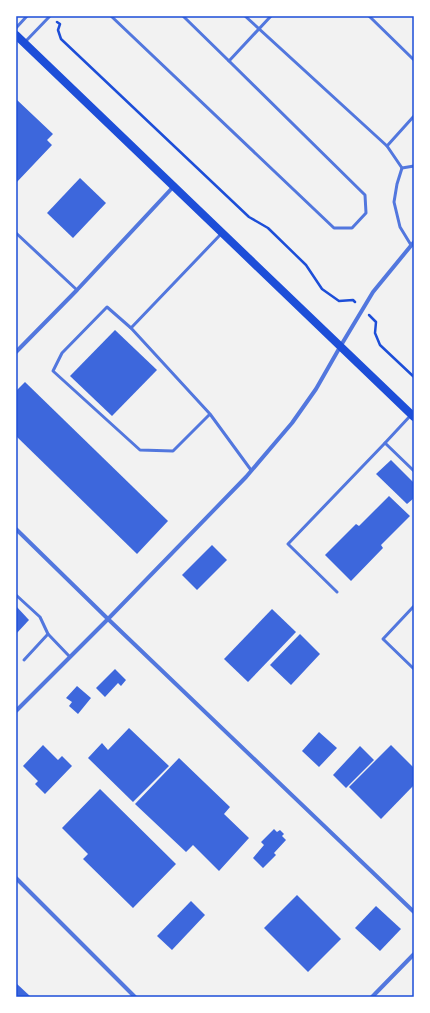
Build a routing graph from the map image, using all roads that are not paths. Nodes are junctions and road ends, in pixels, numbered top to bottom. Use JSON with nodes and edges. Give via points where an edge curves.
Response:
{"nodes":[{"id":1,"x":27,"y":16,"type":"edge"},
{"id":2,"x":50,"y":16,"type":"edge"},
{"id":3,"x":111,"y":16,"type":"edge"},
{"id":4,"x":183,"y":16,"type":"edge"},
{"id":5,"x":245,"y":16,"type":"edge"},
{"id":6,"x":271,"y":16,"type":"edge"},
{"id":7,"x":369,"y":16,"type":"edge"},
{"id":8,"x":16,"y":28,"type":"edge"},
{"id":9,"x":258,"y":29,"type":"junction"},
{"id":10,"x":16,"y":35,"type":"edge"},
{"id":11,"x":24,"y":43,"type":"junction"},
{"id":12,"x":414,"y":60,"type":"edge"},
{"id":13,"x":229,"y":61,"type":"junction"},
{"id":14,"x":414,"y":116,"type":"edge"},
{"id":15,"x":387,"y":146,"type":"junction"},
{"id":16,"x":414,"y":166,"type":"edge"},
{"id":17,"x":402,"y":168,"type":"junction"},
{"id":18,"x":174,"y":186,"type":"junction"},
{"id":19,"x":16,"y":233,"type":"edge"},
{"id":20,"x":222,"y":233,"type":"junction"},
{"id":21,"x":413,"y":243,"type":"edge"},
{"id":22,"x":77,"y":290,"type":"junction"},
{"id":23,"x":131,"y":328,"type":"junction"},
{"id":24,"x":340,"y":346,"type":"junction"},
{"id":25,"x":16,"y":352,"type":"edge"},
{"id":26,"x":210,"y":414,"type":"junction"},
{"id":27,"x":413,"y":416,"type":"edge"},
{"id":28,"x":385,"y":443,"type":"junction"},
{"id":29,"x":251,"y":470,"type":"junction"},
{"id":30,"x":414,"y":471,"type":"edge"},
{"id":31,"x":16,"y":529,"type":"edge"},
{"id":32,"x":337,"y":592,"type":"dead end"},
{"id":33,"x":16,"y":596,"type":"edge"},
{"id":34,"x":414,"y":606,"type":"edge"},
{"id":35,"x":108,"y":619,"type":"junction"},
{"id":36,"x":48,"y":634,"type":"junction"},
{"id":37,"x":70,"y":657,"type":"junction"},
{"id":38,"x":24,"y":660,"type":"dead end"},
{"id":39,"x":414,"y":669,"type":"edge"},
{"id":40,"x":16,"y":711,"type":"edge"},
{"id":41,"x":16,"y":878,"type":"edge"},
{"id":42,"x":414,"y":912,"type":"edge"},
{"id":43,"x":414,"y":954,"type":"edge"},
{"id":44,"x":135,"y":997,"type":"edge"},
{"id":45,"x":372,"y":997,"type":"edge"}],
"edges":[{"from":1,"to":8,"type":"lane"},
{"from":2,"to":11,"type":"lane"},
{"from":3,"to":13,"type":"lane","via":[[334,228],[352,228],[366,213],[365,195]]},
{"from":4,"to":13,"type":"lane"},
{"from":5,"to":9,"type":"lane"},
{"from":6,"to":9,"type":"lane"},
{"from":7,"to":12,"type":"lane"},
{"from":9,"to":13,"type":"lane"},
{"from":9,"to":15,"type":"lane"},
{"from":10,"to":11,"type":"main road"},
{"from":11,"to":18,"type":"main road"},
{"from":14,"to":15,"type":"lane"},
{"from":15,"to":17,"type":"lane"},
{"from":16,"to":17,"type":"lane"},
{"from":17,"to":21,"type":"lane","via":[[394,202],[400,227]]},
{"from":18,"to":20,"type":"main road"},
{"from":18,"to":22,"type":"street"},
{"from":19,"to":22,"type":"lane"},
{"from":20,"to":23,"type":"lane"},
{"from":20,"to":24,"type":"main road"},
{"from":21,"to":24,"type":"street","via":[[373,292]]},
{"from":22,"to":25,"type":"street"},
{"from":23,"to":26,"type":"lane"},
{"from":23,"to":26,"type":"lane","via":[[107,307],[62,353],[53,372],[140,450],[173,451]]},
{"from":24,"to":27,"type":"main road"},
{"from":24,"to":29,"type":"street","via":[[292,423]]},
{"from":26,"to":29,"type":"lane"},
{"from":27,"to":28,"type":"lane"},
{"from":28,"to":30,"type":"lane"},
{"from":28,"to":32,"type":"lane","via":[[288,544]]},
{"from":29,"to":35,"type":"street"},
{"from":31,"to":35,"type":"street"},
{"from":33,"to":36,"type":"lane","via":[[40,617]]},
{"from":34,"to":39,"type":"lane","via":[[383,639]]},
{"from":35,"to":37,"type":"street"},
{"from":35,"to":42,"type":"street"},
{"from":36,"to":37,"type":"lane"},
{"from":36,"to":38,"type":"lane"},
{"from":37,"to":40,"type":"street"},
{"from":41,"to":44,"type":"street"},
{"from":43,"to":45,"type":"street"}]}
